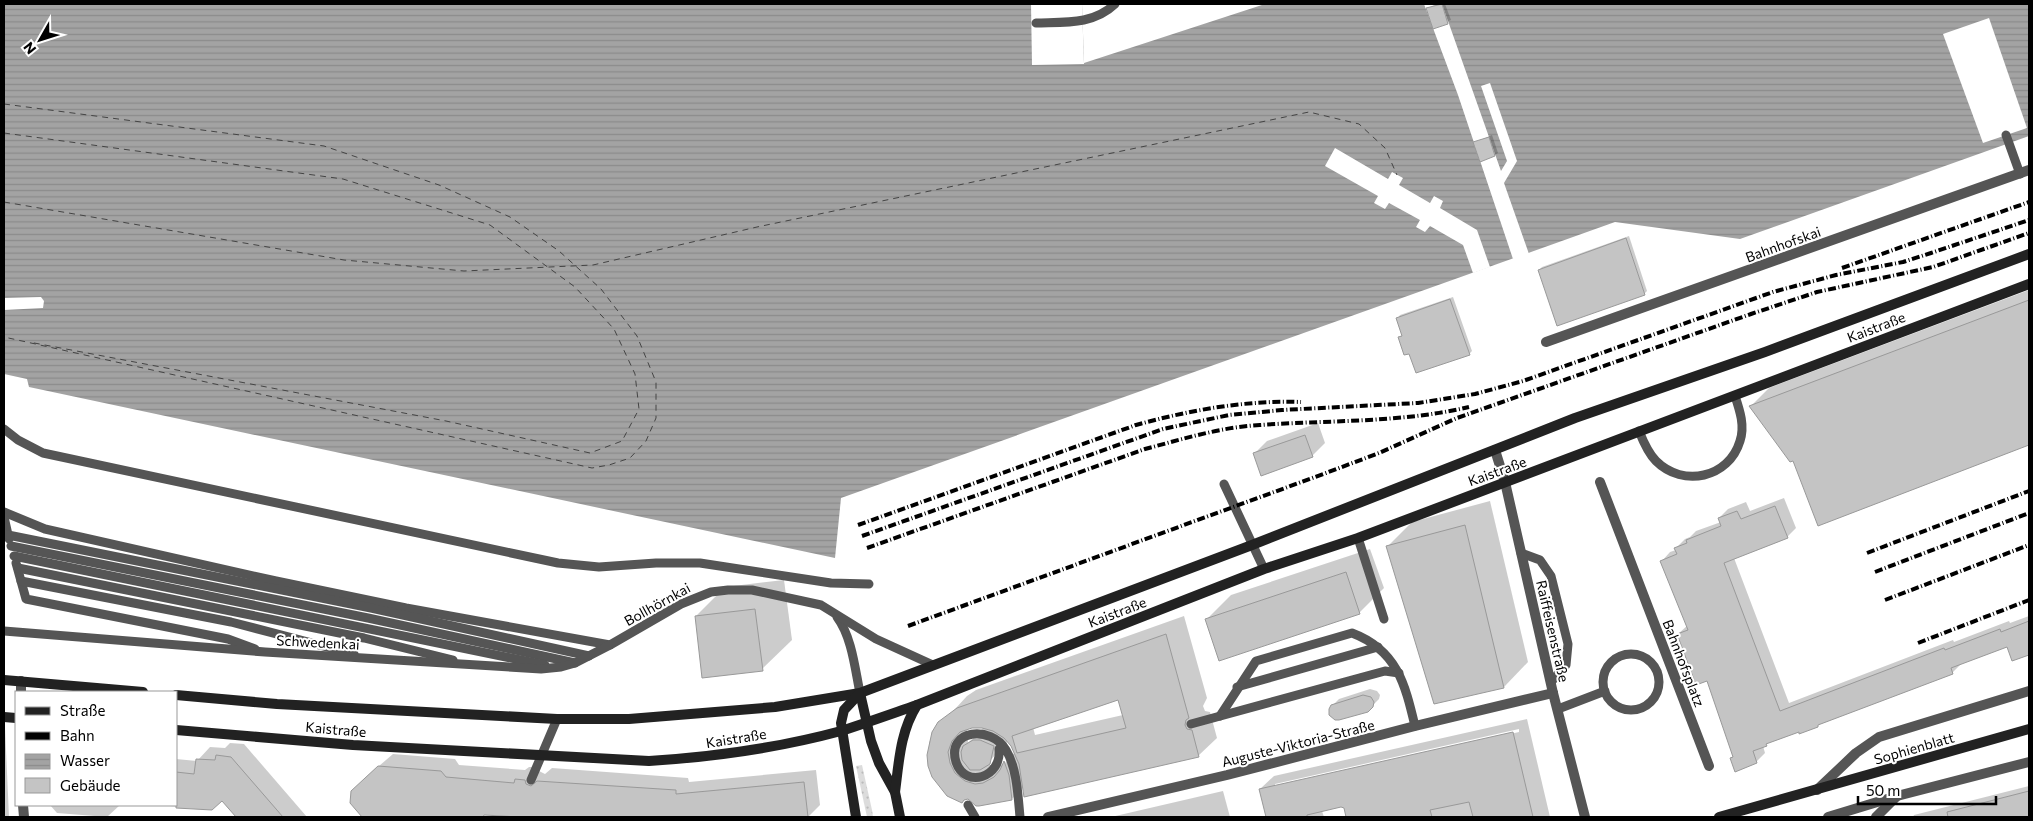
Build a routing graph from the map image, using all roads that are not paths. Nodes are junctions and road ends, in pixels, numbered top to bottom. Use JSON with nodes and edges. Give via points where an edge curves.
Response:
{"nodes":[{"id":1,"x":1115,"y":4,"type":"edge"},
{"id":2,"x":1036,"y":23,"type":"dead end"},
{"id":3,"x":2006,"y":135,"type":"dead end"},
{"id":4,"x":2025,"y":172,"type":"edge"},
{"id":5,"x":2029,"y":254,"type":"edge"},
{"id":6,"x":2029,"y":284,"type":"edge"},
{"id":7,"x":1546,"y":342,"type":"dead end"},
{"id":8,"x":1735,"y":396,"type":"junction"},
{"id":9,"x":4,"y":430,"type":"edge"},
{"id":10,"x":1639,"y":431,"type":"junction"},
{"id":11,"x":1495,"y":450,"type":"junction"},
{"id":12,"x":1505,"y":482,"type":"junction"},
{"id":13,"x":1600,"y":482,"type":"dead end"},
{"id":14,"x":1224,"y":484,"type":"dead end"},
{"id":15,"x":4,"y":512,"type":"edge"},
{"id":16,"x":4,"y":517,"type":"edge"},
{"id":17,"x":8,"y":535,"type":"junction"},
{"id":18,"x":1358,"y":538,"type":"junction"},
{"id":19,"x":1252,"y":545,"type":"junction"},
{"id":20,"x":11,"y":546,"type":"junction"},
{"id":21,"x":1521,"y":553,"type":"junction"},
{"id":22,"x":14,"y":556,"type":"junction"},
{"id":23,"x":18,"y":568,"type":"junction"},
{"id":24,"x":1264,"y":569,"type":"junction"},
{"id":25,"x":21,"y":581,"type":"junction"},
{"id":26,"x":869,"y":584,"type":"dead end"},
{"id":27,"x":834,"y":613,"type":"junction"},
{"id":28,"x":1384,"y":619,"type":"dead end"},
{"id":29,"x":4,"y":631,"type":"edge"},
{"id":30,"x":610,"y":645,"type":"junction"},
{"id":31,"x":1378,"y":647,"type":"junction"},
{"id":32,"x":265,"y":652,"type":"junction"},
{"id":33,"x":589,"y":656,"type":"junction"},
{"id":34,"x":374,"y":659,"type":"junction"},
{"id":35,"x":575,"y":663,"type":"junction"},
{"id":36,"x":933,"y":665,"type":"junction"},
{"id":37,"x":478,"y":666,"type":"junction"},
{"id":38,"x":558,"y":668,"type":"junction"},
{"id":39,"x":1399,"y":673,"type":"junction"},
{"id":40,"x":4,"y":680,"type":"edge"},
{"id":41,"x":1551,"y":682,"type":"junction"},
{"id":42,"x":21,"y":687,"type":"edge"},
{"id":43,"x":1238,"y":687,"type":"junction"},
{"id":44,"x":119,"y":691,"type":"edge"},
{"id":45,"x":1604,"y":691,"type":"junction"},
{"id":46,"x":2029,"y":691,"type":"edge"},
{"id":47,"x":860,"y":693,"type":"junction"},
{"id":48,"x":1554,"y":693,"type":"junction"},
{"id":49,"x":178,"y":695,"type":"edge"},
{"id":50,"x":917,"y":705,"type":"junction"},
{"id":51,"x":1558,"y":708,"type":"junction"},
{"id":52,"x":1220,"y":716,"type":"junction"},
{"id":53,"x":557,"y":719,"type":"junction"},
{"id":54,"x":866,"y":722,"type":"junction"},
{"id":55,"x":1191,"y":724,"type":"dead end"},
{"id":56,"x":1415,"y":726,"type":"junction"},
{"id":57,"x":2029,"y":728,"type":"edge"},
{"id":58,"x":178,"y":730,"type":"edge"},
{"id":59,"x":841,"y":730,"type":"junction"},
{"id":60,"x":999,"y":749,"type":"dead end"},
{"id":61,"x":542,"y":754,"type":"junction"},
{"id":62,"x":2029,"y":762,"type":"edge"},
{"id":63,"x":1709,"y":766,"type":"dead end"},
{"id":64,"x":531,"y":780,"type":"dead end"},
{"id":65,"x":1816,"y":791,"type":"junction"},
{"id":66,"x":896,"y":792,"type":"junction"},
{"id":67,"x":1896,"y":796,"type":"junction"},
{"id":68,"x":968,"y":805,"type":"dead end"},
{"id":69,"x":856,"y":817,"type":"edge"},
{"id":70,"x":900,"y":817,"type":"edge"},
{"id":71,"x":975,"y":817,"type":"edge"},
{"id":72,"x":1020,"y":817,"type":"edge"},
{"id":73,"x":1048,"y":817,"type":"edge"},
{"id":74,"x":1585,"y":817,"type":"edge"},
{"id":75,"x":1719,"y":817,"type":"edge"},
{"id":76,"x":1828,"y":817,"type":"edge"},
{"id":77,"x":1876,"y":817,"type":"edge"}],
"edges":[{"from":1,"to":2,"type":"lane","via":[[1082,22]]},
{"from":3,"to":4,"type":"lane","via":[[2014,158]]},
{"from":4,"to":7,"type":"street","name":"Bahnhofskai"},
{"from":5,"to":11,"type":"main road","name":"Kaistraße"},
{"from":6,"to":8,"type":"main road","name":"Kaistraße"},
{"from":8,"to":10,"type":"main road","name":"Kaistraße"},
{"from":8,"to":10,"type":"lane","via":[[1742,417],[1740,440],[1729,461],[1712,473],[1686,476],[1673,473],[1653,457]]},
{"from":9,"to":26,"type":"lane","via":[[44,453],[558,563],[599,566],[700,563],[831,583]]},
{"from":10,"to":12,"type":"main road","name":"Kaistraße"},
{"from":11,"to":12,"type":"street","name":"Raiffeisenstraße"},
{"from":11,"to":19,"type":"main road","name":"Kaistraße"},
{"from":12,"to":18,"type":"main road","name":"Kaistraße"},
{"from":12,"to":21,"type":"street","name":"Raiffeisenstraße"},
{"from":13,"to":63,"type":"street","name":"Bahnhofsplatz"},
{"from":14,"to":19,"type":"lane"},
{"from":15,"to":30,"type":"lane","via":[[45,529],[267,579]]},
{"from":16,"to":17,"type":"lane"},
{"from":17,"to":20,"type":"lane"},
{"from":17,"to":33,"type":"lane","via":[[371,608]]},
{"from":18,"to":24,"type":"main road","name":"Kaistraße"},
{"from":18,"to":28,"type":"lane"},
{"from":19,"to":24,"type":"lane"},
{"from":19,"to":36,"type":"main road","name":"Kaistraße"},
{"from":20,"to":22,"type":"lane"},
{"from":20,"to":35,"type":"lane"},
{"from":21,"to":41,"type":"street","name":"Raiffeisenstraße"},
{"from":21,"to":41,"type":"lane","via":[[1540,560],[1554,583],[1568,654],[1566,665]]},
{"from":22,"to":23,"type":"lane"},
{"from":22,"to":38,"type":"lane"},
{"from":23,"to":25,"type":"lane"},
{"from":23,"to":37,"type":"lane","via":[[355,636]]},
{"from":24,"to":50,"type":"main road","name":"Kaistraße"},
{"from":25,"to":32,"type":"lane","via":[[26,599],[228,639]]},
{"from":25,"to":34,"type":"lane","via":[[231,622]]},
{"from":27,"to":30,"type":"lane","name":"Bollhörnkai","via":[[812,603],[752,590],[711,592],[681,604]]},
{"from":27,"to":36,"type":"lane","name":"Bollhörnkai","via":[[876,639]]},
{"from":27,"to":47,"type":"lane","via":[[846,636]]},
{"from":29,"to":32,"type":"lane","name":"Schwedenkai"},
{"from":30,"to":33,"type":"lane","name":"Schwedenkai"},
{"from":31,"to":39,"type":"lane"},
{"from":31,"to":43,"type":"lane"},
{"from":31,"to":43,"type":"lane","via":[[1352,632],[1256,661]]},
{"from":32,"to":34,"type":"lane","name":"Schwedenkai"},
{"from":33,"to":35,"type":"lane","name":"Schwedenkai"},
{"from":34,"to":37,"type":"lane","name":"Schwedenkai"},
{"from":35,"to":38,"type":"lane","name":"Schwedenkai"},
{"from":36,"to":47,"type":"main road","name":"Kaistraße"},
{"from":37,"to":38,"type":"lane","name":"Schwedenkai"},
{"from":39,"to":52,"type":"lane","via":[[1385,671]]},
{"from":39,"to":56,"type":"lane"},
{"from":40,"to":42,"type":"main road"},
{"from":41,"to":48,"type":"street","name":"Raiffeisenstraße"},
{"from":42,"to":44,"type":"main road"},
{"from":43,"to":52,"type":"lane"},
{"from":45,"to":45,"type":"lane","name":"Bahnhofsplatz","via":[[1611,702],[1622,709],[1641,708],[1656,696],[1659,684],[1657,671],[1645,657],[1621,656],[1611,662],[1605,673]]},
{"from":45,"to":51,"type":"lane"},
{"from":46,"to":65,"type":"street","via":[[1879,736]]},
{"from":47,"to":53,"type":"main road","name":"Kaistraße","via":[[775,708],[629,719]]},
{"from":47,"to":54,"type":"main road"},
{"from":47,"to":59,"type":"main road","via":[[844,710]]},
{"from":48,"to":51,"type":"street","name":"Raiffeisenstraße"},
{"from":48,"to":56,"type":"street","name":"Auguste-Viktoria-Straße"},
{"from":49,"to":53,"type":"main road","name":"Kaistraße","via":[[277,704]]},
{"from":50,"to":54,"type":"main road","name":"Kaistraße"},
{"from":50,"to":66,"type":"main road","via":[[902,736]]},
{"from":51,"to":74,"type":"street","name":"Raiffeisenstraße"},
{"from":52,"to":55,"type":"lane"},
{"from":53,"to":61,"type":"lane"},
{"from":54,"to":59,"type":"main road","name":"Kaistraße"},
{"from":54,"to":66,"type":"main road","via":[[879,762]]},
{"from":56,"to":73,"type":"street","name":"Auguste-Viktoria-Straße"},
{"from":57,"to":65,"type":"main road","name":"Sophienblatt"},
{"from":58,"to":61,"type":"main road","name":"Kaistraße","via":[[353,745]]},
{"from":59,"to":61,"type":"main road","name":"Kaistraße","via":[[788,743],[698,758],[649,761]]},
{"from":59,"to":69,"type":"main road"},
{"from":60,"to":72,"type":"lane","via":[[998,765],[985,776],[968,775],[961,770],[955,755],[956,746],[968,734],[976,732],[999,741],[1013,769]]},
{"from":61,"to":64,"type":"lane"},
{"from":62,"to":67,"type":"street"},
{"from":65,"to":75,"type":"main road","name":"Sophienblatt"},
{"from":66,"to":70,"type":"main road"},
{"from":67,"to":76,"type":"street"},
{"from":67,"to":77,"type":"street"},
{"from":68,"to":71,"type":"lane"}]}
